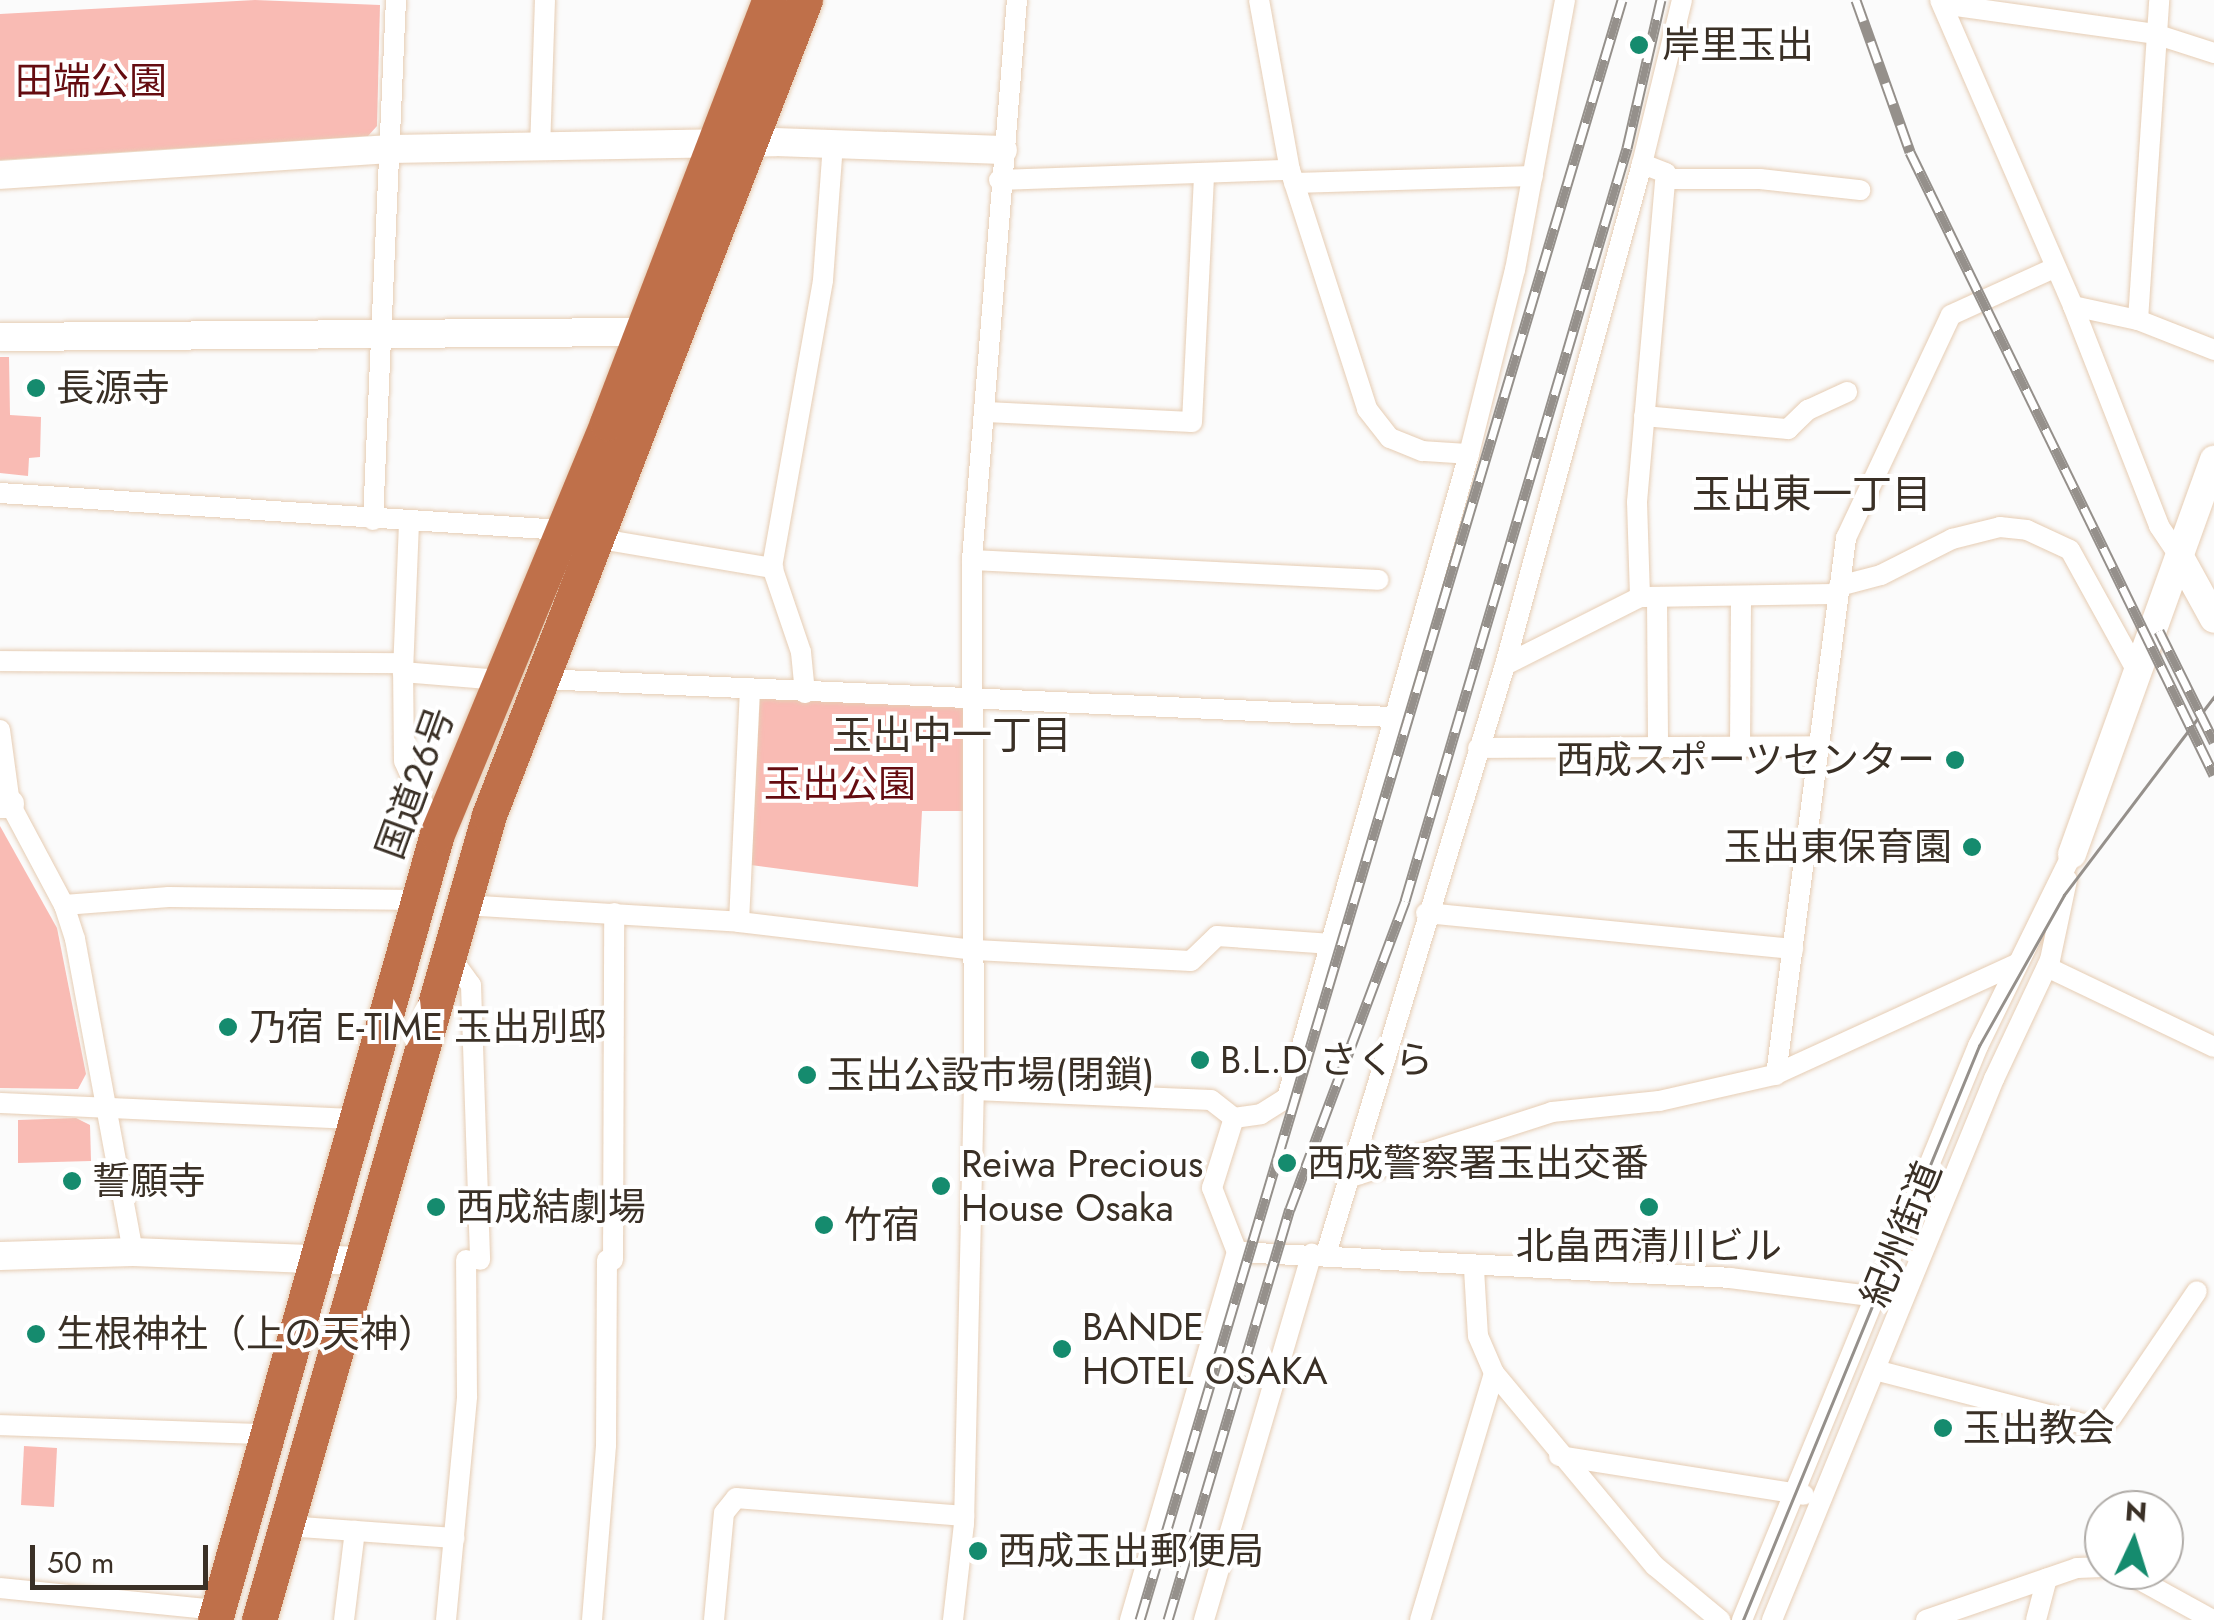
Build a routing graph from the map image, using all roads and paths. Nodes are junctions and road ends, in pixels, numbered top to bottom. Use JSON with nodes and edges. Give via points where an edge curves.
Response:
{"nodes":[{"id":1,"x":396,"y":0,"type":"edge"},
{"id":2,"x":545,"y":0,"type":"edge"},
{"id":3,"x":768,"y":0,"type":"edge"},
{"id":4,"x":805,"y":0,"type":"edge"},
{"id":5,"x":1017,"y":0,"type":"edge"},
{"id":6,"x":1259,"y":0,"type":"edge"},
{"id":7,"x":1566,"y":0,"type":"edge"},
{"id":8,"x":1682,"y":0,"type":"edge"},
{"id":9,"x":2158,"y":0,"type":"edge"},
{"id":10,"x":1941,"y":2,"type":"edge"},
{"id":11,"x":2155,"y":34,"type":"junction"},
{"id":12,"x":2214,"y":53,"type":"edge"},
{"id":13,"x":712,"y":142,"type":"junction"},
{"id":14,"x":749,"y":144,"type":"junction"},
{"id":15,"x":833,"y":144,"type":"junction"},
{"id":16,"x":391,"y":149,"type":"junction"},
{"id":17,"x":540,"y":150,"type":"junction"},
{"id":18,"x":1003,"y":150,"type":"junction"},
{"id":19,"x":1642,"y":164,"type":"junction"},
{"id":20,"x":1204,"y":174,"type":"junction"},
{"id":21,"x":0,"y":175,"type":"edge"},
{"id":22,"x":1292,"y":176,"type":"junction"},
{"id":23,"x":1533,"y":176,"type":"junction"},
{"id":24,"x":1666,"y":179,"type":"junction"},
{"id":25,"x":999,"y":180,"type":"junction"},
{"id":26,"x":1860,"y":190,"type":"dead end"},
{"id":27,"x":2054,"y":268,"type":"junction"},
{"id":28,"x":2073,"y":306,"type":"junction"},
{"id":29,"x":2138,"y":320,"type":"junction"},
{"id":30,"x":379,"y":332,"type":"junction"},
{"id":31,"x":641,"y":332,"type":"junction"},
{"id":32,"x":0,"y":337,"type":"edge"},
{"id":33,"x":2214,"y":350,"type":"edge"},
{"id":34,"x":1847,"y":392,"type":"dead end"},
{"id":35,"x":986,"y":412,"type":"junction"},
{"id":36,"x":1644,"y":416,"type":"junction"},
{"id":37,"x":1468,"y":454,"type":"junction"},
{"id":38,"x":2214,"y":460,"type":"edge"},
{"id":39,"x":0,"y":493,"type":"edge"},
{"id":40,"x":374,"y":520,"type":"junction"},
{"id":41,"x":409,"y":521,"type":"junction"},
{"id":42,"x":578,"y":534,"type":"junction"},
{"id":43,"x":2181,"y":559,"type":"junction"},
{"id":44,"x":972,"y":560,"type":"junction"},
{"id":45,"x":773,"y":568,"type":"junction"},
{"id":46,"x":1379,"y":580,"type":"dead end"},
{"id":47,"x":1839,"y":590,"type":"junction"},
{"id":48,"x":1741,"y":596,"type":"junction"},
{"id":49,"x":1649,"y":598,"type":"junction"},
{"id":50,"x":2214,"y":620,"type":"edge"},
{"id":51,"x":0,"y":661,"type":"edge"},
{"id":52,"x":1504,"y":665,"type":"junction"},
{"id":53,"x":402,"y":667,"type":"junction"},
{"id":54,"x":2138,"y":673,"type":"junction"},
{"id":55,"x":541,"y":679,"type":"junction"},
{"id":56,"x":500,"y":680,"type":"junction"},
{"id":57,"x":750,"y":690,"type":"junction"},
{"id":58,"x":804,"y":692,"type":"junction"},
{"id":59,"x":976,"y":696,"type":"junction"},
{"id":60,"x":1392,"y":718,"type":"junction"},
{"id":61,"x":0,"y":730,"type":"edge"},
{"id":62,"x":1740,"y":746,"type":"junction"},
{"id":63,"x":1818,"y":746,"type":"junction"},
{"id":64,"x":1478,"y":748,"type":"junction"},
{"id":65,"x":1658,"y":749,"type":"junction"},
{"id":66,"x":5,"y":804,"type":"edge"},
{"id":67,"x":438,"y":834,"type":"junction"},
{"id":68,"x":2072,"y":854,"type":"junction"},
{"id":69,"x":418,"y":900,"type":"junction"},
{"id":70,"x":64,"y":905,"type":"junction"},
{"id":71,"x":464,"y":905,"type":"junction"},
{"id":72,"x":614,"y":913,"type":"junction"},
{"id":73,"x":1426,"y":913,"type":"junction"},
{"id":74,"x":738,"y":922,"type":"junction"},
{"id":75,"x":1332,"y":944,"type":"junction"},
{"id":76,"x":1792,"y":949,"type":"junction"},
{"id":77,"x":975,"y":950,"type":"junction"},
{"id":78,"x":449,"y":955,"type":"junction"},
{"id":79,"x":2016,"y":964,"type":"junction"},
{"id":80,"x":2047,"y":966,"type":"junction"},
{"id":81,"x":2214,"y":1047,"type":"edge"},
{"id":82,"x":1776,"y":1075,"type":"junction"},
{"id":83,"x":974,"y":1090,"type":"junction"},
{"id":84,"x":0,"y":1102,"type":"edge"},
{"id":85,"x":106,"y":1103,"type":"junction"},
{"id":86,"x":354,"y":1118,"type":"junction"},
{"id":87,"x":1234,"y":1118,"type":"junction"},
{"id":88,"x":1351,"y":1177,"type":"junction"},
{"id":89,"x":132,"y":1252,"type":"junction"},
{"id":90,"x":1237,"y":1252,"type":"junction"},
{"id":91,"x":1319,"y":1254,"type":"junction"},
{"id":92,"x":0,"y":1256,"type":"edge"},
{"id":93,"x":314,"y":1258,"type":"junction"},
{"id":94,"x":360,"y":1261,"type":"junction"},
{"id":95,"x":1474,"y":1269,"type":"junction"},
{"id":96,"x":2197,"y":1291,"type":"dead end"},
{"id":97,"x":1877,"y":1294,"type":"junction"},
{"id":98,"x":1902,"y":1305,"type":"junction"},
{"id":99,"x":1875,"y":1370,"type":"junction"},
{"id":100,"x":1494,"y":1373,"type":"junction"},
{"id":101,"x":0,"y":1425,"type":"edge"},
{"id":102,"x":264,"y":1434,"type":"junction"},
{"id":103,"x":1559,"y":1456,"type":"junction"},
{"id":104,"x":1795,"y":1494,"type":"junction"},
{"id":105,"x":1822,"y":1498,"type":"junction"},
{"id":106,"x":964,"y":1516,"type":"junction"},
{"id":107,"x":286,"y":1526,"type":"junction"},
{"id":108,"x":355,"y":1530,"type":"junction"},
{"id":109,"x":455,"y":1538,"type":"junction"},
{"id":110,"x":2084,"y":1571,"type":"edge"},
{"id":111,"x":2047,"y":1578,"type":"junction"},
{"id":112,"x":0,"y":1588,"type":"edge"},
{"id":113,"x":2158,"y":1590,"type":"edge"},
{"id":114,"x":1974,"y":1612,"type":"edge"},
{"id":115,"x":216,"y":1615,"type":"edge"},
{"id":116,"x":259,"y":1620,"type":"edge"},
{"id":117,"x":344,"y":1620,"type":"edge"},
{"id":118,"x":446,"y":1620,"type":"edge"},
{"id":119,"x":592,"y":1620,"type":"edge"},
{"id":120,"x":714,"y":1620,"type":"edge"},
{"id":121,"x":953,"y":1620,"type":"edge"},
{"id":122,"x":1130,"y":1620,"type":"edge"},
{"id":123,"x":1204,"y":1620,"type":"edge"},
{"id":124,"x":1420,"y":1620,"type":"edge"},
{"id":125,"x":1720,"y":1620,"type":"edge"},
{"id":126,"x":1742,"y":1620,"type":"edge"},
{"id":127,"x":1772,"y":1620,"type":"edge"},
{"id":128,"x":1926,"y":1620,"type":"edge"},
{"id":129,"x":2036,"y":1620,"type":"edge"},
{"id":130,"x":2212,"y":1620,"type":"edge"}],
"edges":[{"from":1,"to":16,"type":"street"},
{"from":2,"to":17,"type":"street"},
{"from":3,"to":13,"type":"highway","name":"国道26号"},
{"from":4,"to":14,"type":"highway","name":"国道26号"},
{"from":5,"to":18,"type":"street"},
{"from":6,"to":22,"type":"street"},
{"from":7,"to":23,"type":"street"},
{"from":8,"to":19,"type":"street"},
{"from":9,"to":11,"type":"street"},
{"from":10,"to":11,"type":"street"},
{"from":10,"to":27,"type":"street"},
{"from":11,"to":12,"type":"street"},
{"from":11,"to":29,"type":"street"},
{"from":13,"to":14,"type":"street"},
{"from":13,"to":17,"type":"street"},
{"from":13,"to":31,"type":"highway","name":"国道26号"},
{"from":14,"to":15,"type":"street"},
{"from":14,"to":42,"type":"highway","name":"国道26号"},
{"from":15,"to":18,"type":"street"},
{"from":15,"to":45,"type":"street","via":[[823,280]]},
{"from":16,"to":17,"type":"street"},
{"from":16,"to":21,"type":"street"},
{"from":16,"to":30,"type":"street"},
{"from":18,"to":25,"type":"street"},
{"from":19,"to":24,"type":"street","via":[[1666,173]]},
{"from":19,"to":52,"type":"street"},
{"from":20,"to":22,"type":"street"},
{"from":20,"to":25,"type":"street"},
{"from":20,"to":35,"type":"street","via":[[1192,422]]},
{"from":22,"to":23,"type":"street"},
{"from":22,"to":37,"type":"street","via":[[1367,409],[1390,438],[1423,451]]},
{"from":23,"to":37,"type":"street"},
{"from":24,"to":26,"type":"street","via":[[1760,179]]},
{"from":24,"to":36,"type":"street"},
{"from":25,"to":35,"type":"street"},
{"from":27,"to":28,"type":"street"},
{"from":27,"to":47,"type":"street","via":[[1951,315],[1846,538]]},
{"from":28,"to":29,"type":"street"},
{"from":28,"to":43,"type":"street","via":[[2159,526]]},
{"from":29,"to":33,"type":"street"},
{"from":30,"to":31,"type":"street"},
{"from":30,"to":32,"type":"street"},
{"from":30,"to":40,"type":"street"},
{"from":31,"to":42,"type":"highway","name":"国道26号"},
{"from":34,"to":36,"type":"street","via":[[1808,410],[1788,429]]},
{"from":35,"to":44,"type":"street"},
{"from":36,"to":49,"type":"street","via":[[1637,502]]},
{"from":37,"to":60,"type":"street"},
{"from":38,"to":43,"type":"street","name":"紀州街道"},
{"from":39,"to":40,"type":"street"},
{"from":40,"to":41,"type":"street"},
{"from":41,"to":42,"type":"street"},
{"from":41,"to":53,"type":"street"},
{"from":42,"to":45,"type":"street"},
{"from":42,"to":55,"type":"highway","name":"国道26号"},
{"from":42,"to":56,"type":"highway","name":"国道26号"},
{"from":43,"to":50,"type":"street"},
{"from":43,"to":54,"type":"street","name":"紀州街道"},
{"from":44,"to":46,"type":"street"},
{"from":44,"to":59,"type":"street"},
{"from":45,"to":58,"type":"street","via":[[801,652]]},
{"from":47,"to":48,"type":"street"},
{"from":47,"to":54,"type":"street","via":[[1952,539],[2000,527],[2027,530],[2070,550]]},
{"from":47,"to":63,"type":"street"},
{"from":48,"to":49,"type":"street"},
{"from":48,"to":62,"type":"street"},
{"from":49,"to":52,"type":"street","via":[[1592,616]]},
{"from":49,"to":65,"type":"street"},
{"from":51,"to":53,"type":"street"},
{"from":52,"to":64,"type":"street"},
{"from":53,"to":56,"type":"street"},
{"from":53,"to":67,"type":"street","via":[[404,761]]},
{"from":54,"to":68,"type":"street","name":"紀州街道"},
{"from":55,"to":57,"type":"street"},
{"from":55,"to":71,"type":"highway","name":"国道26号","via":[[489,814]]},
{"from":56,"to":67,"type":"highway","name":"国道26号"},
{"from":57,"to":58,"type":"street"},
{"from":57,"to":74,"type":"street"},
{"from":58,"to":59,"type":"street"},
{"from":59,"to":60,"type":"street"},
{"from":59,"to":77,"type":"street"},
{"from":60,"to":75,"type":"street"},
{"from":61,"to":66,"type":"street"},
{"from":62,"to":63,"type":"street"},
{"from":62,"to":65,"type":"street"},
{"from":63,"to":76,"type":"street"},
{"from":64,"to":65,"type":"street"},
{"from":64,"to":73,"type":"street"},
{"from":66,"to":70,"type":"street"},
{"from":67,"to":69,"type":"highway","name":"国道26号"},
{"from":68,"to":79,"type":"street","name":"紀州街道"},
{"from":68,"to":80,"type":"street","name":"紀州街道"},
{"from":69,"to":70,"type":"street","via":[[170,897]]},
{"from":69,"to":86,"type":"highway","name":"国道26号"},
{"from":70,"to":85,"type":"street"},
{"from":71,"to":72,"type":"street"},
{"from":71,"to":78,"type":"highway","name":"国道26号"},
{"from":72,"to":74,"type":"street"},
{"from":72,"to":119,"type":"street","via":[[606,1445]]},
{"from":73,"to":76,"type":"street"},
{"from":73,"to":88,"type":"street"},
{"from":74,"to":77,"type":"street"},
{"from":75,"to":77,"type":"street","via":[[1217,936],[1191,961]]},
{"from":75,"to":87,"type":"street","via":[[1287,1098],[1260,1114]]},
{"from":76,"to":82,"type":"street"},
{"from":77,"to":83,"type":"street"},
{"from":78,"to":94,"type":"highway","name":"国道26号"},
{"from":78,"to":109,"type":"street","via":[[472,985],[473,1260]]},
{"from":79,"to":82,"type":"street"},
{"from":79,"to":97,"type":"street","name":"紀州街道"},
{"from":80,"to":81,"type":"street"},
{"from":80,"to":98,"type":"street","name":"紀州街道"},
{"from":82,"to":88,"type":"street","via":[[1659,1100],[1552,1112]]},
{"from":83,"to":87,"type":"street","via":[[1210,1100]]},
{"from":83,"to":106,"type":"street"},
{"from":84,"to":85,"type":"street"},
{"from":85,"to":86,"type":"street"},
{"from":85,"to":89,"type":"street"},
{"from":86,"to":93,"type":"highway","name":"国道26号"},
{"from":87,"to":90,"type":"street","via":[[1212,1188]]},
{"from":88,"to":91,"type":"street"},
{"from":89,"to":92,"type":"street"},
{"from":89,"to":93,"type":"street"},
{"from":90,"to":91,"type":"street"},
{"from":90,"to":122,"type":"street"},
{"from":91,"to":95,"type":"street"},
{"from":91,"to":123,"type":"street"},
{"from":93,"to":94,"type":"street"},
{"from":93,"to":102,"type":"highway","name":"国道26号"},
{"from":94,"to":107,"type":"highway","name":"国道26号"},
{"from":95,"to":97,"type":"street","via":[[1730,1278]]},
{"from":95,"to":100,"type":"street","via":[[1478,1336]]},
{"from":96,"to":99,"type":"street","via":[[2111,1418],[2096,1428]]},
{"from":97,"to":98,"type":"street"},
{"from":97,"to":104,"type":"street","name":"紀州街道"},
{"from":98,"to":99,"type":"street","name":"紀州街道"},
{"from":99,"to":105,"type":"street","name":"紀州街道"},
{"from":100,"to":103,"type":"street"},
{"from":100,"to":124,"type":"street"},
{"from":101,"to":102,"type":"street"},
{"from":102,"to":115,"type":"highway","name":"国道26号"},
{"from":103,"to":104,"type":"street"},
{"from":103,"to":125,"type":"street","via":[[1656,1566]]},
{"from":104,"to":105,"type":"street"},
{"from":104,"to":126,"type":"street","name":"紀州街道"},
{"from":105,"to":127,"type":"street","name":"紀州街道"},
{"from":106,"to":120,"type":"street","via":[[736,1498],[724,1513]]},
{"from":106,"to":121,"type":"street"},
{"from":107,"to":108,"type":"street"},
{"from":107,"to":116,"type":"highway","name":"国道26号"},
{"from":108,"to":109,"type":"street"},
{"from":108,"to":117,"type":"street"},
{"from":109,"to":118,"type":"street"},
{"from":110,"to":111,"type":"street"},
{"from":111,"to":114,"type":"street"},
{"from":111,"to":129,"type":"street"},
{"from":112,"to":115,"type":"street"},
{"from":113,"to":130,"type":"street"},
{"from":114,"to":128,"type":"street"}]}
